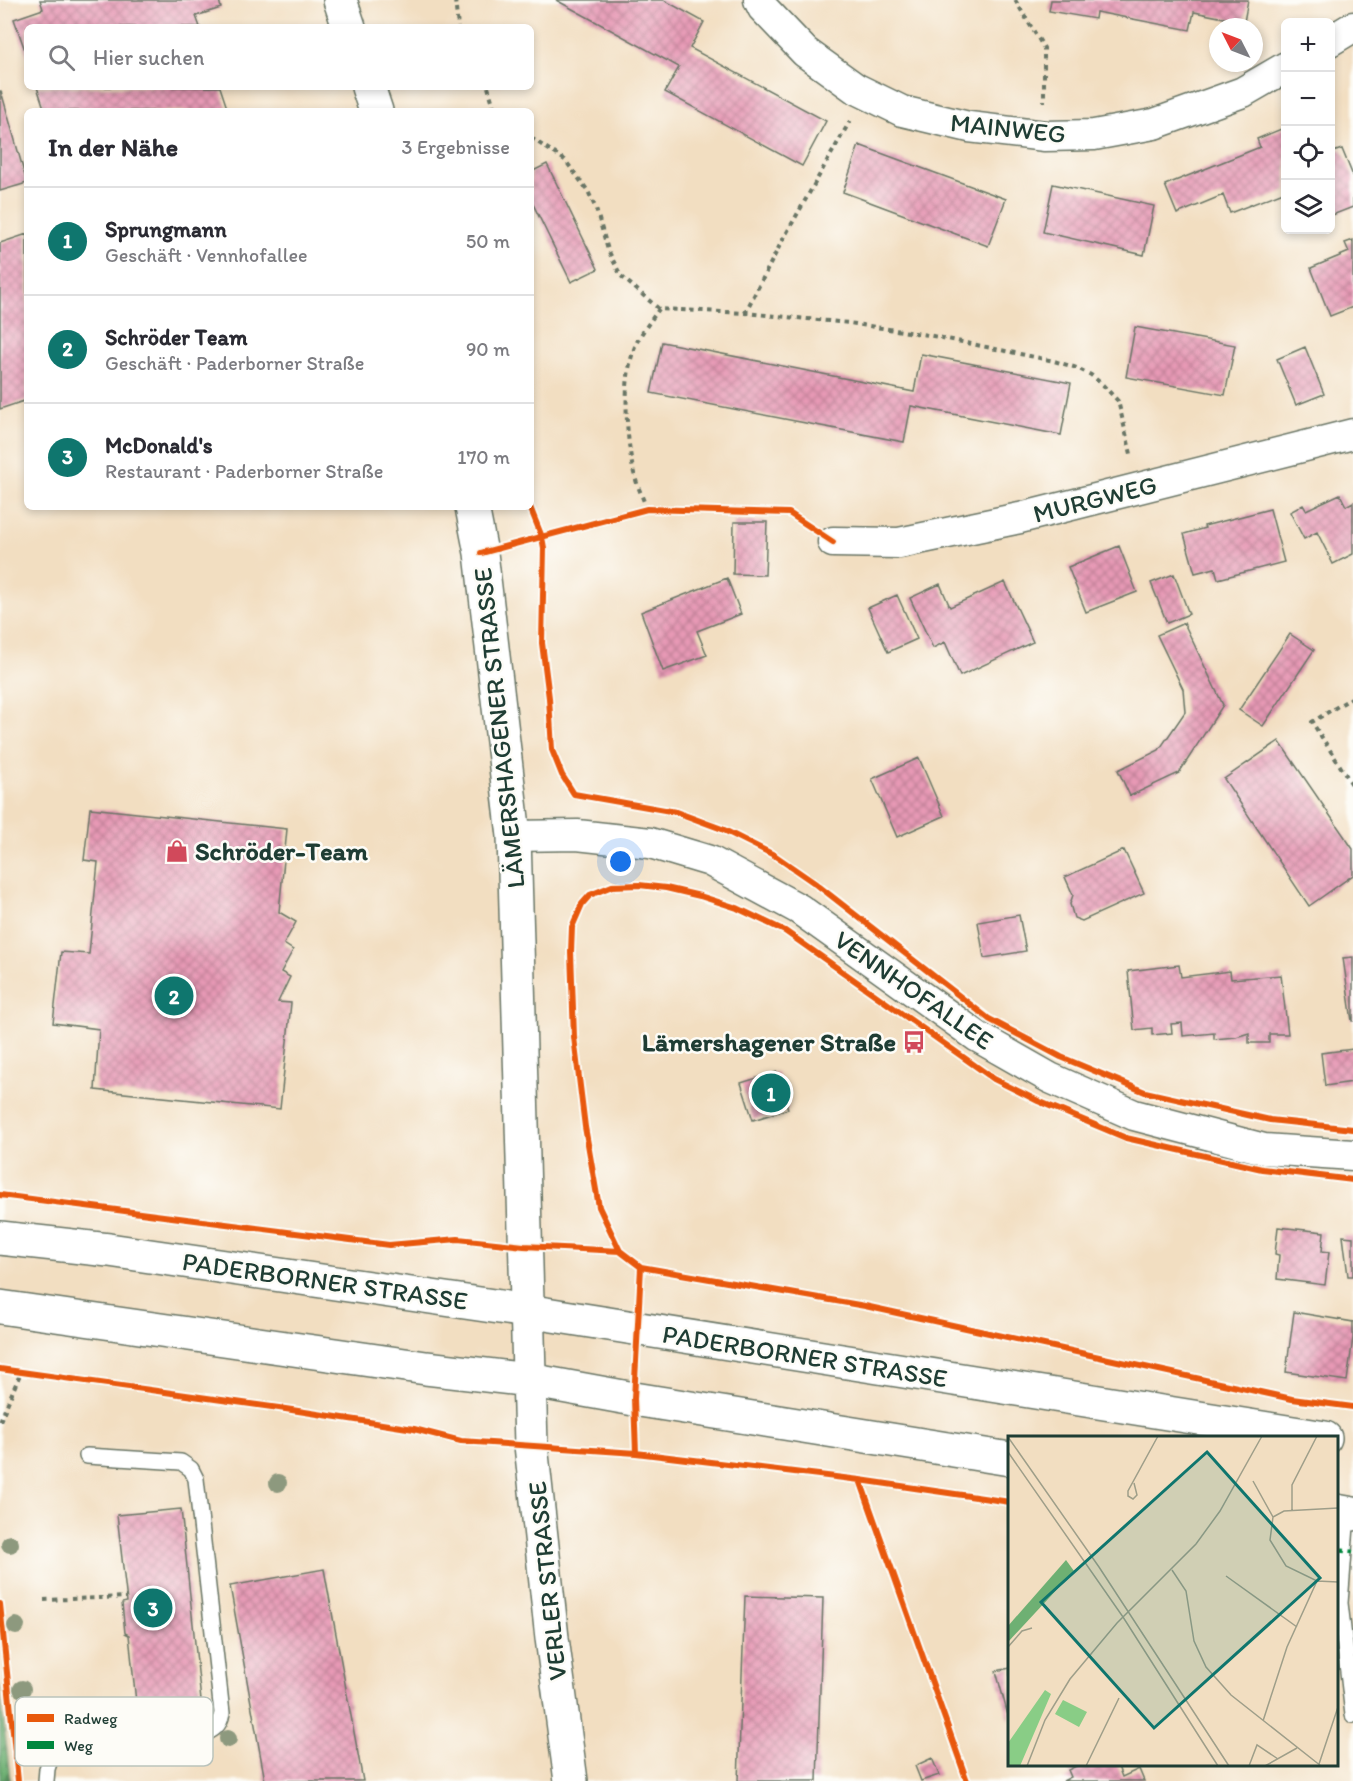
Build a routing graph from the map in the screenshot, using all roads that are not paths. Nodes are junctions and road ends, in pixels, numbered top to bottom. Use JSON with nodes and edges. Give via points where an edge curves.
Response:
{"nodes":[{"id":1,"x":340,"y":0,"type":"edge"},
{"id":2,"x":759,"y":0,"type":"edge"},
{"id":3,"x":348,"y":24,"type":"edge"},
{"id":4,"x":1281,"y":70,"type":"edge"},
{"id":5,"x":369,"y":90,"type":"edge"},
{"id":6,"x":375,"y":108,"type":"edge"},
{"id":7,"x":1353,"y":434,"type":"edge"},
{"id":8,"x":473,"y":510,"type":"edge"},
{"id":9,"x":833,"y":542,"type":"dead end"},
{"id":10,"x":514,"y":836,"type":"junction"},
{"id":11,"x":1353,"y":1155,"type":"edge"},
{"id":12,"x":0,"y":1238,"type":"edge"},
{"id":13,"x":0,"y":1307,"type":"edge"},
{"id":14,"x":526,"y":1311,"type":"junction"},
{"id":15,"x":529,"y":1380,"type":"junction"},
{"id":16,"x":1319,"y":1436,"type":"edge"},
{"id":17,"x":1338,"y":1439,"type":"edge"},
{"id":18,"x":1353,"y":1442,"type":"edge"},
{"id":19,"x":87,"y":1456,"type":"dead end"},
{"id":20,"x":1008,"y":1459,"type":"edge"},
{"id":21,"x":1345,"y":1513,"type":"edge"},
{"id":22,"x":1353,"y":1715,"type":"edge"},
{"id":23,"x":213,"y":1730,"type":"edge"},
{"id":24,"x":48,"y":1766,"type":"edge"},
{"id":25,"x":46,"y":1781,"type":"edge"},
{"id":26,"x":571,"y":1781,"type":"edge"}],
"edges":[{"from":1,"to":3,"type":"main road"},
{"from":2,"to":4,"type":"street","name":"MAINWEG","via":[[806,52],[855,88],[902,111],[969,127],[1045,136],[1094,135],[1154,124],[1243,92]]},
{"from":5,"to":6,"type":"main road"},
{"from":7,"to":9,"type":"street","name":"MURGWEG","via":[[1020,518],[899,543]]},
{"from":8,"to":10,"type":"main road","name":"LÄMERSHAGENER STRASSE"},
{"from":10,"to":11,"type":"street","name":"VENNHOFALLEE","via":[[577,835],[650,843],[710,861],[799,909],[978,1037],[1060,1083],[1134,1115],[1264,1149]]},
{"from":10,"to":14,"type":"main road","name":"LÄMERSHAGENER STRASSE"},
{"from":12,"to":14,"type":"main road","name":"PADERBORNER STRASSE","via":[[109,1250]]},
{"from":13,"to":15,"type":"main road"},
{"from":14,"to":15,"type":"main road","name":"LÄMERSHAGENER STRASSE"},
{"from":14,"to":16,"type":"main road","name":"PADERBORNER STRASSE"},
{"from":15,"to":20,"type":"main road"},
{"from":15,"to":26,"type":"main road","name":"VERLER STRASSE","via":[[531,1445]]},
{"from":17,"to":18,"type":"main road"},
{"from":19,"to":23,"type":"lane","via":[[181,1462],[196,1479],[222,1713]]},
{"from":21,"to":22,"type":"lane","via":[[1341,1603]]},
{"from":24,"to":25,"type":"lane"}]}
